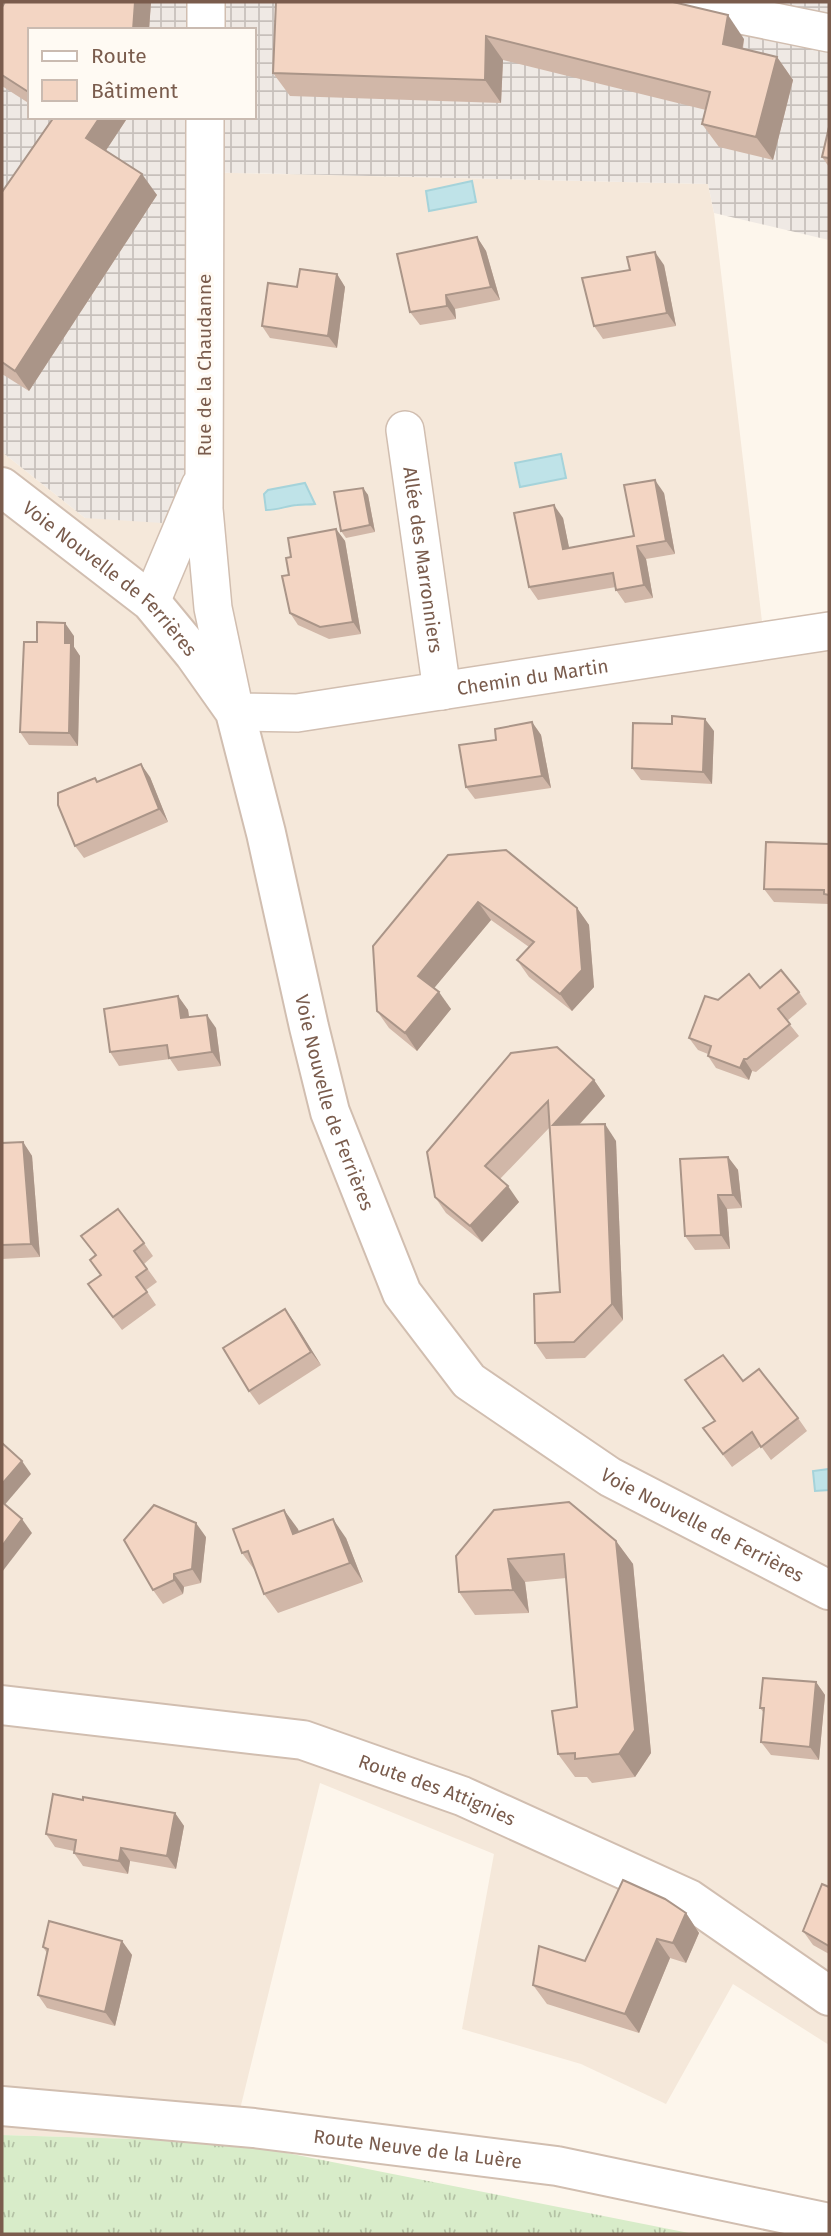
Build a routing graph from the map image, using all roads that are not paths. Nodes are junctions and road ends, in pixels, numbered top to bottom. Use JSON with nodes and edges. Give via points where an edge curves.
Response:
{"nodes":[{"id":1,"x":206,"y":2,"type":"edge"},
{"id":2,"x":677,"y":2,"type":"edge"},
{"id":3,"x":206,"y":28,"type":"edge"},
{"id":4,"x":829,"y":33,"type":"edge"},
{"id":5,"x":205,"y":119,"type":"edge"},
{"id":6,"x":405,"y":430,"type":"dead end"},
{"id":7,"x":205,"y":475,"type":"junction"},
{"id":8,"x":2,"y":487,"type":"edge"},
{"id":9,"x":151,"y":602,"type":"junction"},
{"id":10,"x":829,"y":631,"type":"edge"},
{"id":11,"x":442,"y":691,"type":"junction"},
{"id":12,"x":235,"y":712,"type":"junction"},
{"id":13,"x":829,"y":1590,"type":"edge"},
{"id":14,"x":2,"y":1705,"type":"edge"},
{"id":15,"x":829,"y":1996,"type":"edge"},
{"id":16,"x":2,"y":2106,"type":"edge"},
{"id":17,"x":829,"y":2223,"type":"edge"}],
"edges":[{"from":1,"to":3,"type":"street"},
{"from":2,"to":4,"type":"street"},
{"from":5,"to":7,"type":"street","name":"Rue de la Chaudanne"},
{"from":6,"to":11,"type":"street","name":"Allée des Marronniers"},
{"from":7,"to":9,"type":"street","name":"Rue de la Chaudanne"},
{"from":7,"to":12,"type":"street","via":[[213,608]]},
{"from":8,"to":9,"type":"street","name":"Voie Nouvelle de Ferrières"},
{"from":9,"to":12,"type":"street","name":"Voie Nouvelle de Ferrières"},
{"from":10,"to":11,"type":"street","name":"Chemin du Martin"},
{"from":11,"to":12,"type":"street","name":"Chemin du Martin","via":[[297,713]]},
{"from":12,"to":13,"type":"street","name":"Voie Nouvelle de Ferrières","via":[[330,1112],[402,1293],[469,1381],[610,1477]]},
{"from":14,"to":15,"type":"street","name":"Route des Attignies","via":[[303,1740],[462,1796],[689,1899]]},
{"from":16,"to":17,"type":"street","name":"Route Neuve de la Luère","via":[[254,2128],[557,2166]]}]}
